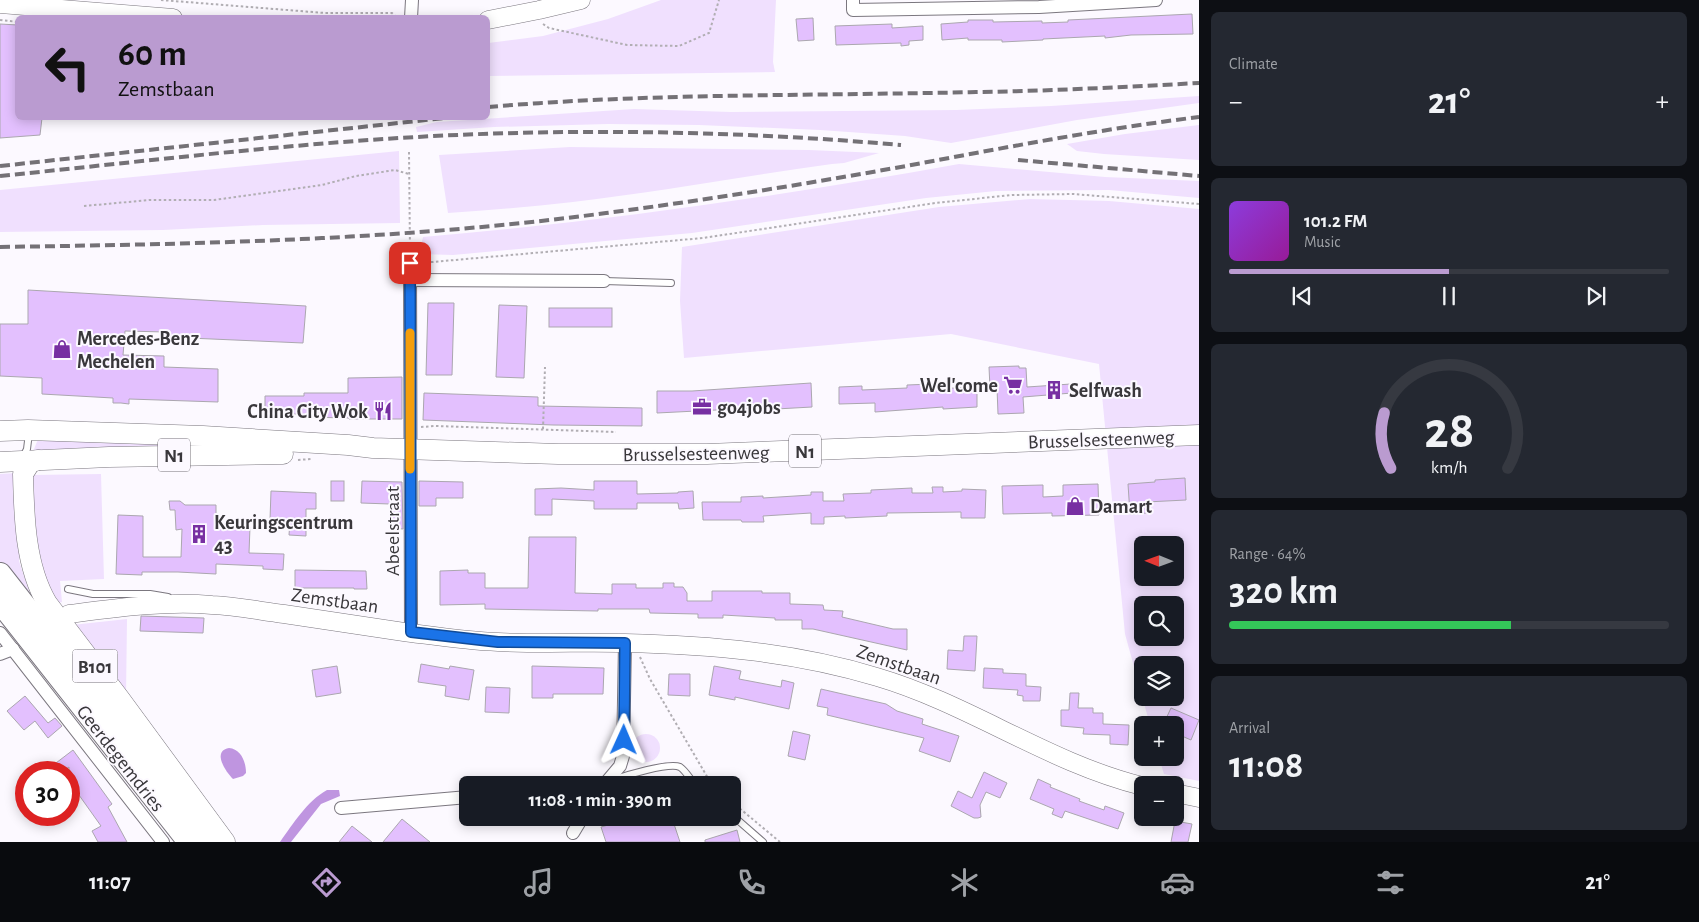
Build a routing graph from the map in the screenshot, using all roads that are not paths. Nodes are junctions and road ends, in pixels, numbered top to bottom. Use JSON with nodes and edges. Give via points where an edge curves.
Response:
{"nodes":[{"id":1,"x":412,"y":0,"type":"edge"},
{"id":2,"x":581,"y":0,"type":"edge"},
{"id":3,"x":853,"y":0,"type":"edge"},
{"id":4,"x":1156,"y":0,"type":"edge"},
{"id":5,"x":0,"y":4,"type":"edge"},
{"id":6,"x":1021,"y":4,"type":"edge"},
{"id":7,"x":1039,"y":4,"type":"edge"},
{"id":8,"x":136,"y":15,"type":"edge"},
{"id":9,"x":411,"y":15,"type":"edge"},
{"id":10,"x":490,"y":20,"type":"edge"},
{"id":11,"x":410,"y":263,"type":"road end"},
{"id":12,"x":410,"y":280,"type":"junction"},
{"id":13,"x":604,"y":281,"type":"joint"},
{"id":14,"x":671,"y":283,"type":"dead end"},
{"id":15,"x":28,"y":430,"type":"junction"},
{"id":16,"x":0,"y":431,"type":"edge"},
{"id":17,"x":1199,"y":435,"type":"edge"},
{"id":18,"x":226,"y":446,"type":"junction"},
{"id":19,"x":410,"y":449,"type":"junction"},
{"id":20,"x":29,"y":460,"type":"junction"},
{"id":21,"x":0,"y":462,"type":"edge"},
{"id":22,"x":0,"y":574,"type":"edge"},
{"id":23,"x":68,"y":590,"type":"dead end"},
{"id":24,"x":0,"y":602,"type":"edge"},
{"id":25,"x":195,"y":604,"type":"junction"},
{"id":26,"x":69,"y":614,"type":"dead end"},
{"id":27,"x":411,"y":632,"type":"junction"},
{"id":28,"x":0,"y":633,"type":"edge"},
{"id":29,"x":630,"y":644,"type":"junction"},
{"id":30,"x":13,"y":649,"type":"junction"},
{"id":31,"x":0,"y":654,"type":"edge"},
{"id":32,"x":612,"y":776,"type":"edge"},
{"id":33,"x":629,"y":776,"type":"edge"},
{"id":34,"x":688,"y":776,"type":"edge"},
{"id":35,"x":1134,"y":784,"type":"edge"},
{"id":36,"x":1184,"y":795,"type":"edge"},
{"id":37,"x":459,"y":798,"type":"edge"},
{"id":38,"x":1199,"y":798,"type":"edge"},
{"id":39,"x":341,"y":808,"type":"dead end"},
{"id":40,"x":741,"y":823,"type":"edge"},
{"id":41,"x":577,"y":826,"type":"edge"},
{"id":42,"x":573,"y":833,"type":"dead end"},
{"id":43,"x":163,"y":842,"type":"edge"},
{"id":44,"x":189,"y":842,"type":"edge"},
{"id":45,"x":210,"y":842,"type":"edge"},
{"id":46,"x":225,"y":842,"type":"edge"},
{"id":47,"x":762,"y":842,"type":"edge"}],
"edges":[{"from":1,"to":9,"type":"street"},
{"from":2,"to":10,"type":"street"},
{"from":3,"to":6,"type":"street","via":[[853,10]]},
{"from":4,"to":7,"type":"street"},
{"from":5,"to":8,"type":"street"},
{"from":6,"to":7,"type":"street"},
{"from":11,"to":12,"type":"street","name":"Abeelstraat"},
{"from":12,"to":13,"type":"street"},
{"from":12,"to":19,"type":"street","name":"Abeelstraat"},
{"from":13,"to":14,"type":"lane"},
{"from":15,"to":16,"type":"main road","name":"Brusselsesteenweg","number":"N1"},
{"from":15,"to":18,"type":"main road","name":"Brusselsesteenweg","number":"N1","via":[[203,436]]},
{"from":15,"to":20,"type":"lane"},
{"from":17,"to":19,"type":"main road","name":"Brusselsesteenweg","number":"N1","via":[[707,454],[558,454]]},
{"from":18,"to":19,"type":"main road","name":"Brusselsesteenweg","number":"N1","via":[[348,445]]},
{"from":18,"to":20,"type":"main road","name":"Brusselsesteenweg","number":"N1"},
{"from":19,"to":27,"type":"street","name":"Abeelstraat"},
{"from":20,"to":21,"type":"main road","name":"Brusselsesteenweg","number":"N1"},
{"from":20,"to":46,"type":"main road","number":"B101","via":[[23,484],[29,552],[40,592]]},
{"from":22,"to":45,"type":"highway","number":"B101"},
{"from":23,"to":25,"type":"lane","via":[[94,594],[150,594]]},
{"from":24,"to":44,"type":"highway","number":"B101"},
{"from":25,"to":26,"type":"street","name":"Zemstbaan"},
{"from":25,"to":27,"type":"street","name":"Zemstbaan"},
{"from":27,"to":29,"type":"street","name":"Zemstbaan","via":[[498,642]]},
{"from":28,"to":30,"type":"street","name":"Geerdegemdries"},
{"from":29,"to":32,"type":"street","via":[[623,756]]},
{"from":29,"to":35,"type":"street","name":"Zemstbaan","via":[[752,651],[876,676],[948,704],[1064,759]]},
{"from":30,"to":31,"type":"street"},
{"from":30,"to":43,"type":"street","name":"Geerdegemdries"},
{"from":33,"to":34,"type":"lane","via":[[650,769],[677,766]]},
{"from":36,"to":38,"type":"street"},
{"from":37,"to":39,"type":"street"},
{"from":40,"to":47,"type":"lane"},
{"from":41,"to":42,"type":"street"}]}
